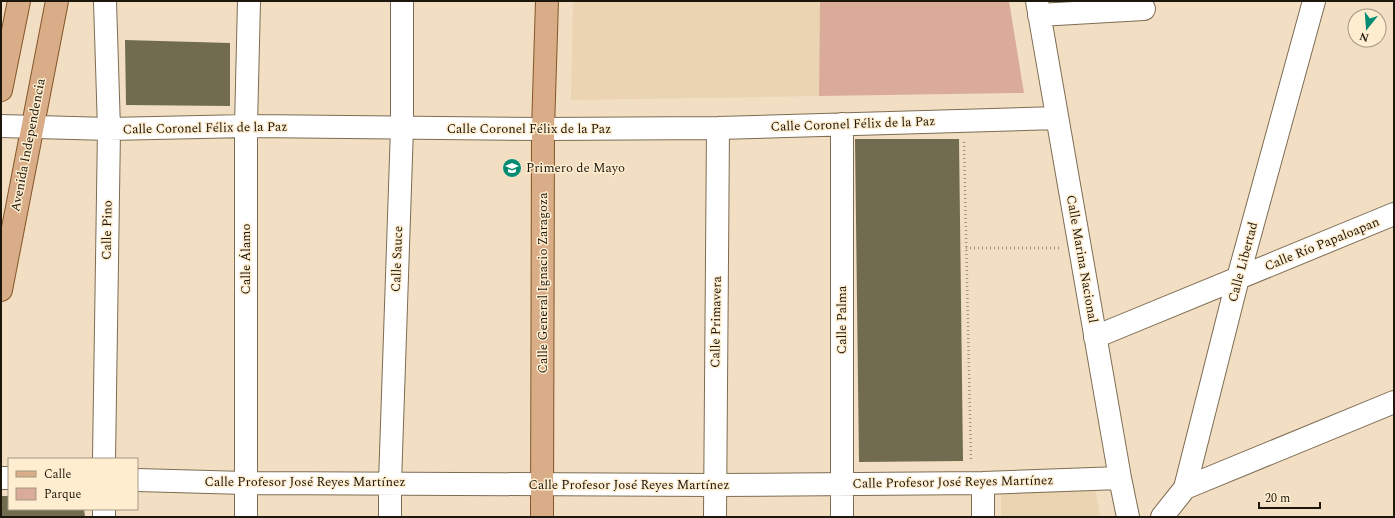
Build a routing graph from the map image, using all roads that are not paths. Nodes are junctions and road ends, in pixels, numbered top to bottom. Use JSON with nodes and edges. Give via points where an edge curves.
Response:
{"nodes":[{"id":1,"x":19,"y":1,"type":"edge"},
{"id":2,"x":57,"y":1,"type":"edge"},
{"id":3,"x":106,"y":1,"type":"edge"},
{"id":4,"x":249,"y":1,"type":"edge"},
{"id":5,"x":402,"y":1,"type":"edge"},
{"id":6,"x":547,"y":1,"type":"edge"},
{"id":7,"x":1314,"y":1,"type":"edge"},
{"id":8,"x":1038,"y":8,"type":"edge"},
{"id":9,"x":1144,"y":9,"type":"dead end"},
{"id":10,"x":1,"y":90,"type":"edge"},
{"id":11,"x":1057,"y":118,"type":"junction"},
{"id":12,"x":842,"y":124,"type":"junction"},
{"id":13,"x":1,"y":126,"type":"edge"},
{"id":14,"x":246,"y":126,"type":"junction"},
{"id":15,"x":32,"y":127,"type":"junction"},
{"id":16,"x":402,"y":128,"type":"junction"},
{"id":17,"x":718,"y":128,"type":"junction"},
{"id":18,"x":109,"y":129,"type":"junction"},
{"id":19,"x":543,"y":129,"type":"junction"},
{"id":20,"x":1394,"y":214,"type":"edge"},
{"id":21,"x":1238,"y":278,"type":"junction"},
{"id":22,"x":1,"y":290,"type":"edge"},
{"id":23,"x":1095,"y":337,"type":"junction"},
{"id":24,"x":1394,"y":402,"type":"edge"},
{"id":25,"x":104,"y":458,"type":"edge"},
{"id":26,"x":1120,"y":478,"type":"junction"},
{"id":27,"x":138,"y":480,"type":"edge"},
{"id":28,"x":245,"y":483,"type":"junction"},
{"id":29,"x":390,"y":483,"type":"junction"},
{"id":30,"x":977,"y":483,"type":"junction"},
{"id":31,"x":842,"y":484,"type":"junction"},
{"id":32,"x":542,"y":485,"type":"junction"},
{"id":33,"x":714,"y":485,"type":"junction"},
{"id":34,"x":1185,"y":488,"type":"junction"},
{"id":35,"x":246,"y":517,"type":"edge"},
{"id":36,"x":390,"y":517,"type":"edge"},
{"id":37,"x":542,"y":517,"type":"edge"},
{"id":38,"x":715,"y":517,"type":"edge"},
{"id":39,"x":842,"y":517,"type":"edge"},
{"id":40,"x":983,"y":517,"type":"edge"},
{"id":41,"x":1128,"y":517,"type":"edge"},
{"id":42,"x":1162,"y":517,"type":"edge"}],
"edges":[{"from":1,"to":10,"type":"main road"},
{"from":2,"to":15,"type":"main road","name":"Avenida Independencia"},
{"from":3,"to":18,"type":"street","name":"Calle Pino"},
{"from":4,"to":14,"type":"street","name":"Calle Álamo"},
{"from":5,"to":16,"type":"street","name":"Calle Sauce"},
{"from":6,"to":19,"type":"main road","name":"Calle General Ignacio Zaragoza"},
{"from":7,"to":21,"type":"street","name":"Calle Libertad"},
{"from":8,"to":9,"type":"street"},
{"from":8,"to":11,"type":"street","name":"Calle Marina Nacional"},
{"from":11,"to":12,"type":"street","name":"Calle Coronel Félix de la Paz"},
{"from":11,"to":23,"type":"street","name":"Calle Marina Nacional"},
{"from":12,"to":17,"type":"street","name":"Calle Coronel Félix de la Paz"},
{"from":12,"to":31,"type":"street","name":"Calle Palma"},
{"from":13,"to":15,"type":"street","name":"Calle Coronel Félix de la Paz"},
{"from":14,"to":16,"type":"street","name":"Calle Coronel Félix de la Paz"},
{"from":14,"to":18,"type":"street","name":"Calle Coronel Félix de la Paz"},
{"from":14,"to":28,"type":"street","name":"Calle Álamo"},
{"from":15,"to":18,"type":"street","name":"Calle Coronel Félix de la Paz"},
{"from":15,"to":22,"type":"main road","name":"Avenida Independencia"},
{"from":16,"to":19,"type":"street","name":"Calle Coronel Félix de la Paz"},
{"from":16,"to":29,"type":"street","name":"Calle Sauce"},
{"from":17,"to":19,"type":"street","name":"Calle Coronel Félix de la Paz"},
{"from":17,"to":33,"type":"street","name":"Calle Primavera"},
{"from":18,"to":25,"type":"street","name":"Calle Pino"},
{"from":19,"to":32,"type":"main road","name":"Calle General Ignacio Zaragoza"},
{"from":20,"to":21,"type":"street","name":"Calle Río Papaloapan"},
{"from":21,"to":23,"type":"street","name":"Calle Río Papaloapan"},
{"from":21,"to":34,"type":"street","name":"Calle Libertad"},
{"from":23,"to":26,"type":"street","name":"Calle Marina Nacional"},
{"from":24,"to":34,"type":"street"},
{"from":26,"to":30,"type":"street","name":"Calle Profesor José Reyes Martínez"},
{"from":26,"to":41,"type":"street","name":"Calle Marina Nacional"},
{"from":27,"to":28,"type":"street","name":"Calle Profesor José Reyes Martínez"},
{"from":28,"to":29,"type":"street","name":"Calle Profesor José Reyes Martínez"},
{"from":28,"to":35,"type":"street","name":"Calle Álamo"},
{"from":29,"to":32,"type":"street","name":"Calle Profesor José Reyes Martínez"},
{"from":29,"to":36,"type":"street","name":"Calle Sauce"},
{"from":30,"to":31,"type":"street","name":"Calle Profesor José Reyes Martínez"},
{"from":30,"to":40,"type":"street"},
{"from":31,"to":33,"type":"street","name":"Calle Profesor José Reyes Martínez"},
{"from":31,"to":39,"type":"street","name":"Calle Palma"},
{"from":32,"to":33,"type":"street","name":"Calle Profesor José Reyes Martínez"},
{"from":32,"to":37,"type":"main road","name":"Calle General Ignacio Zaragoza"},
{"from":33,"to":38,"type":"street","name":"Calle Primavera"},
{"from":34,"to":42,"type":"street","name":"Calle Libertad"}]}
